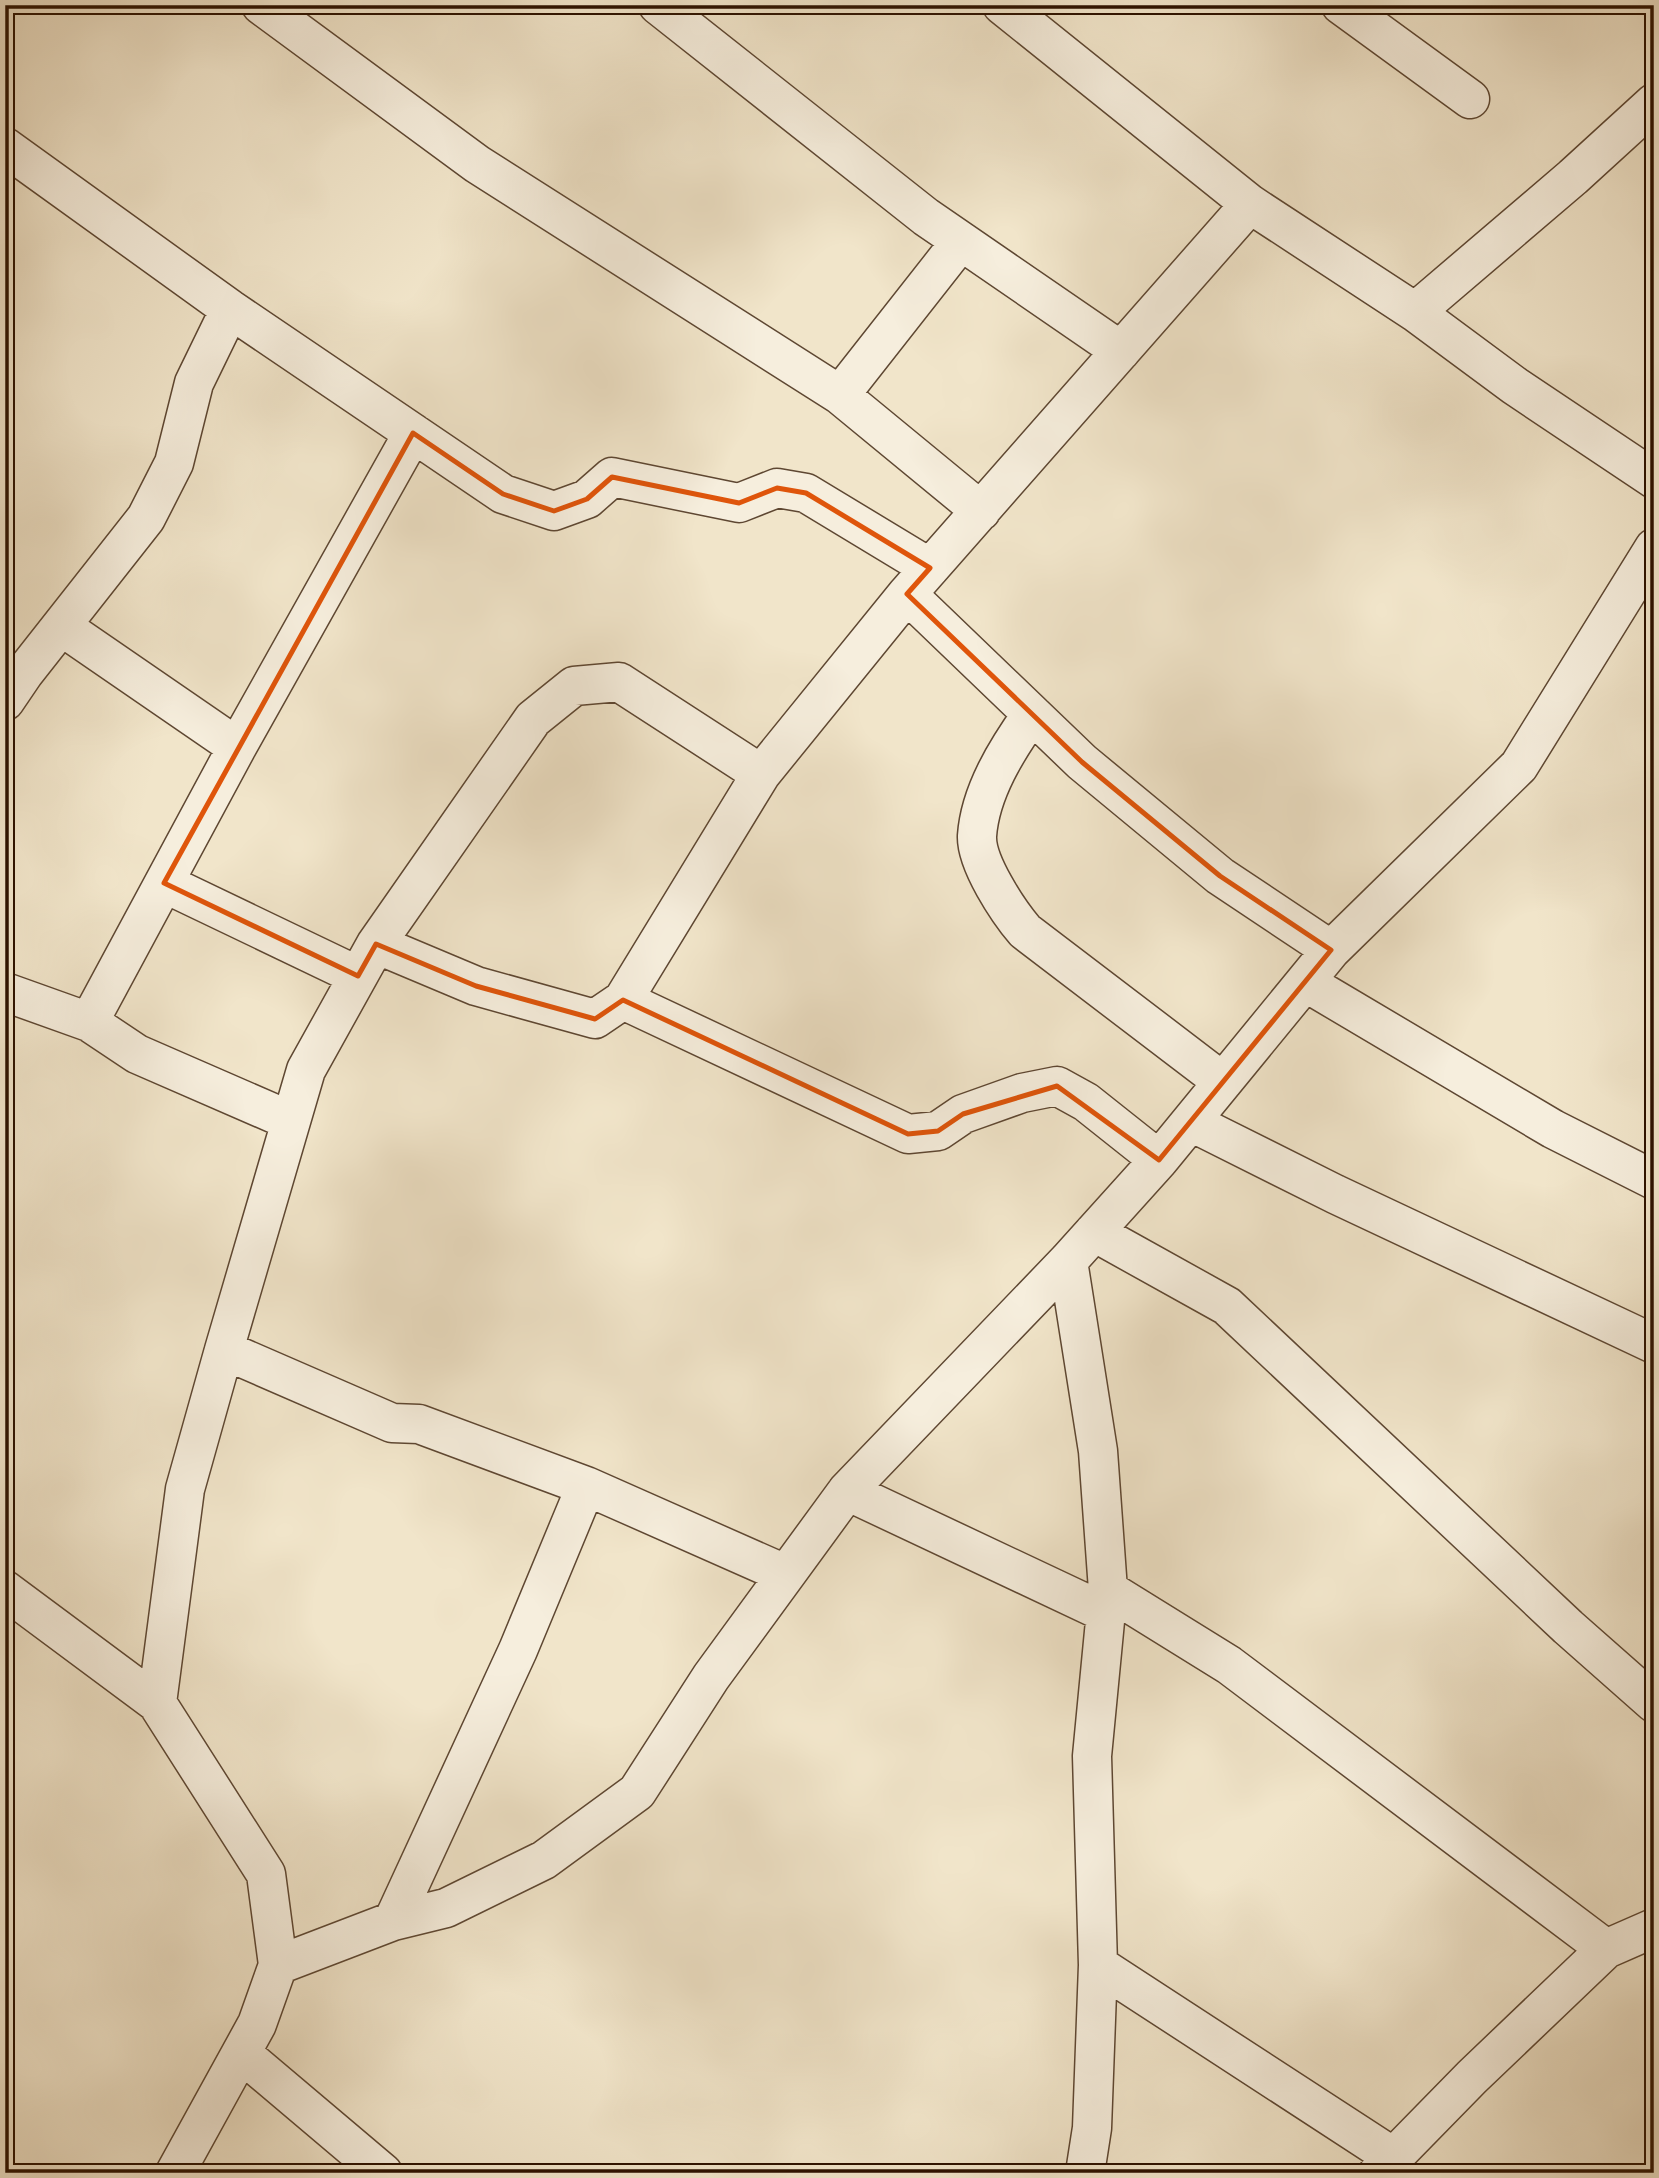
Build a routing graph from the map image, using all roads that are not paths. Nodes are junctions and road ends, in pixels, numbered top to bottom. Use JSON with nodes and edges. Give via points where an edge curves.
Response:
{"nodes":[{"id":1,"x":261,"y":5,"type":"edge"},
{"id":2,"x":659,"y":5,"type":"edge"},
{"id":3,"x":1002,"y":5,"type":"edge"},
{"id":4,"x":1340,"y":5,"type":"edge"},
{"id":5,"x":1470,"y":99,"type":"dead end"},
{"id":6,"x":1654,"y":103,"type":"edge"},
{"id":7,"x":5,"y":147,"type":"edge"},
{"id":8,"x":1250,"y":204,"type":"junction"},
{"id":9,"x":961,"y":241,"type":"junction"},
{"id":10,"x":230,"y":309,"type":"junction"},
{"id":11,"x":1415,"y":312,"type":"junction"},
{"id":12,"x":1121,"y":351,"type":"junction"},
{"id":13,"x":841,"y":395,"type":"junction"},
{"id":14,"x":413,"y":433,"type":"junction"},
{"id":15,"x":1654,"y":479,"type":"edge"},
{"id":16,"x":981,"y":511,"type":"junction"},
{"id":17,"x":1649,"y":564,"type":"edge"},
{"id":18,"x":919,"y":581,"type":"junction"},
{"id":19,"x":61,"y":626,"type":"junction"},
{"id":20,"x":5,"y":701,"type":"edge"},
{"id":21,"x":1032,"y":714,"type":"junction"},
{"id":22,"x":237,"y":747,"type":"junction"},
{"id":23,"x":761,"y":774,"type":"junction"},
{"id":24,"x":164,"y":883,"type":"junction"},
{"id":25,"x":1331,"y":950,"type":"junction"},
{"id":26,"x":367,"y":960,"type":"junction"},
{"id":27,"x":1305,"y":982,"type":"junction"},
{"id":28,"x":5,"y":992,"type":"edge"},
{"id":29,"x":623,"y":1000,"type":"junction"},
{"id":30,"x":89,"y":1022,"type":"junction"},
{"id":31,"x":1223,"y":1082,"type":"junction"},
{"id":32,"x":291,"y":1121,"type":"junction"},
{"id":33,"x":1191,"y":1122,"type":"junction"},
{"id":34,"x":1159,"y":1160,"type":"junction"},
{"id":35,"x":1654,"y":1180,"type":"edge"},
{"id":36,"x":1094,"y":1232,"type":"junction"},
{"id":37,"x":1068,"y":1261,"type":"junction"},
{"id":38,"x":1654,"y":1344,"type":"edge"},
{"id":39,"x":225,"y":1350,"type":"junction"},
{"id":40,"x":586,"y":1486,"type":"junction"},
{"id":41,"x":847,"y":1491,"type":"junction"},
{"id":42,"x":785,"y":1574,"type":"junction"},
{"id":43,"x":5,"y":1590,"type":"edge"},
{"id":44,"x":1107,"y":1602,"type":"junction"},
{"id":45,"x":157,"y":1703,"type":"junction"},
{"id":46,"x":1654,"y":1703,"type":"edge"},
{"id":47,"x":393,"y":1921,"type":"junction"},
{"id":48,"x":1654,"y":1928,"type":"edge"},
{"id":49,"x":1606,"y":1949,"type":"junction"},
{"id":50,"x":278,"y":1965,"type":"junction"},
{"id":51,"x":1098,"y":1965,"type":"junction"},
{"id":52,"x":241,"y":2053,"type":"junction"},
{"id":53,"x":1385,"y":2165,"type":"edge"},
{"id":54,"x":175,"y":2173,"type":"edge"},
{"id":55,"x":383,"y":2173,"type":"edge"},
{"id":56,"x":1086,"y":2173,"type":"edge"}],
"edges":[{"from":1,"to":13,"type":"street","via":[[477,164]]},
{"from":2,"to":9,"type":"street"},
{"from":3,"to":8,"type":"street"},
{"from":4,"to":5,"type":"street"},
{"from":6,"to":11,"type":"street"},
{"from":7,"to":10,"type":"street"},
{"from":8,"to":11,"type":"street"},
{"from":8,"to":12,"type":"street"},
{"from":9,"to":12,"type":"street"},
{"from":9,"to":13,"type":"street"},
{"from":10,"to":14,"type":"street"},
{"from":10,"to":19,"type":"street","via":[[194,383],[174,463],[146,518]]},
{"from":11,"to":15,"type":"street"},
{"from":12,"to":16,"type":"street"},
{"from":13,"to":16,"type":"street"},
{"from":14,"to":18,"type":"street","via":[[503,494],[554,511],[587,499],[611,477],[739,503],[777,488],[806,493]]},
{"from":14,"to":22,"type":"street"},
{"from":16,"to":18,"type":"street"},
{"from":17,"to":25,"type":"street","via":[[1519,766]]},
{"from":18,"to":21,"type":"street"},
{"from":18,"to":23,"type":"street"},
{"from":19,"to":20,"type":"street"},
{"from":19,"to":22,"type":"street"},
{"from":21,"to":25,"type":"street","via":[[1082,762],[1220,876]]},
{"from":21,"to":31,"type":"street","via":[[1008,748],[983,804],[977,838],[988,875],[1025,931]]},
{"from":22,"to":24,"type":"street"},
{"from":23,"to":26,"type":"street","via":[[619,682],[574,686],[533,719]]},
{"from":23,"to":29,"type":"street"},
{"from":24,"to":26,"type":"street"},
{"from":24,"to":30,"type":"street"},
{"from":25,"to":27,"type":"street"},
{"from":26,"to":29,"type":"street","via":[[595,1019]]},
{"from":26,"to":32,"type":"street","via":[[306,1070]]},
{"from":27,"to":31,"type":"street"},
{"from":27,"to":35,"type":"street","via":[[1553,1129]]},
{"from":28,"to":30,"type":"street"},
{"from":29,"to":34,"type":"street","via":[[908,1134],[938,1131],[963,1114],[1058,1086],[1086,1102]]},
{"from":30,"to":32,"type":"street","via":[[137,1054]]},
{"from":31,"to":33,"type":"street"},
{"from":32,"to":39,"type":"street"},
{"from":33,"to":34,"type":"street"},
{"from":33,"to":38,"type":"street"},
{"from":34,"to":36,"type":"street"},
{"from":36,"to":37,"type":"street"},
{"from":36,"to":46,"type":"street","via":[[1227,1306]]},
{"from":37,"to":41,"type":"street"},
{"from":37,"to":44,"type":"street","via":[[1098,1451]]},
{"from":39,"to":40,"type":"street","via":[[392,1423],[419,1424]]},
{"from":39,"to":45,"type":"street","via":[[186,1489]]},
{"from":40,"to":42,"type":"street"},
{"from":40,"to":47,"type":"street","via":[[518,1650]]},
{"from":41,"to":42,"type":"street"},
{"from":41,"to":44,"type":"street"},
{"from":42,"to":47,"type":"street","via":[[637,1792],[544,1860],[446,1908]]},
{"from":43,"to":45,"type":"street"},
{"from":44,"to":49,"type":"street","via":[[1229,1665]]},
{"from":44,"to":51,"type":"street","via":[[1092,1756]]},
{"from":45,"to":50,"type":"street","via":[[267,1874]]},
{"from":47,"to":50,"type":"street"},
{"from":48,"to":49,"type":"street"},
{"from":49,"to":53,"type":"street"},
{"from":50,"to":52,"type":"street","via":[[257,2024]]},
{"from":51,"to":53,"type":"street"},
{"from":51,"to":56,"type":"street"},
{"from":52,"to":54,"type":"street"},
{"from":52,"to":55,"type":"street"}]}
